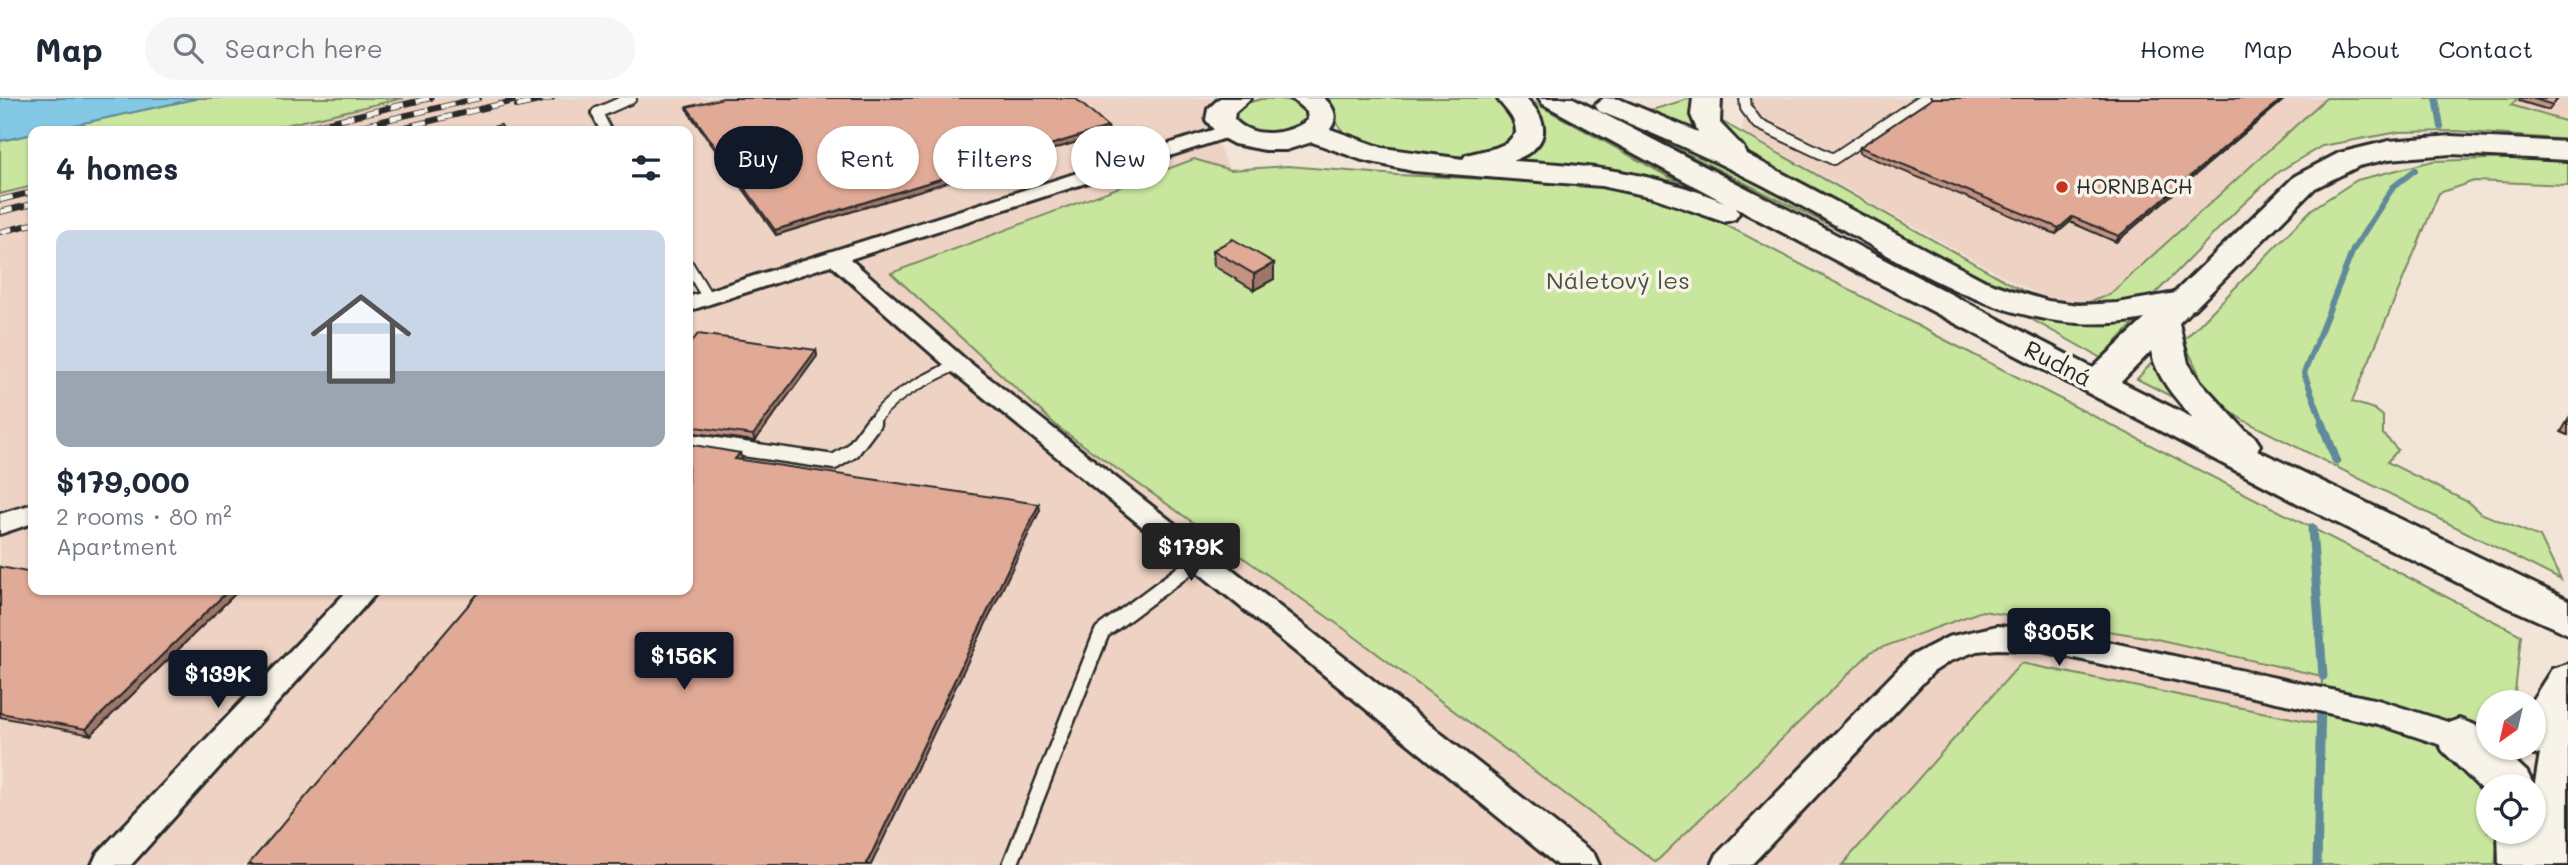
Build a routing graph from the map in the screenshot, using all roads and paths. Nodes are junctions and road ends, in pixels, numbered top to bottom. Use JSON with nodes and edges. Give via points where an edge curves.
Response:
{"nodes":[{"id":1,"x":631,"y":98,"type":"edge"},
{"id":2,"x":1237,"y":98,"type":"edge"},
{"id":3,"x":1305,"y":98,"type":"edge"},
{"id":4,"x":1511,"y":98,"type":"edge"},
{"id":5,"x":1553,"y":98,"type":"edge"},
{"id":6,"x":1707,"y":98,"type":"edge"},
{"id":7,"x":1745,"y":98,"type":"edge"},
{"id":8,"x":1925,"y":98,"type":"edge"},
{"id":9,"x":1594,"y":100,"type":"edge"},
{"id":10,"x":1669,"y":100,"type":"dead end"},
{"id":11,"x":604,"y":126,"type":"edge"},
{"id":12,"x":1228,"y":131,"type":"junction"},
{"id":13,"x":1311,"y":132,"type":"junction"},
{"id":14,"x":2568,"y":151,"type":"edge"},
{"id":15,"x":1743,"y":161,"type":"junction"},
{"id":16,"x":1435,"y":164,"type":"junction"},
{"id":17,"x":836,"y":258,"type":"junction"},
{"id":18,"x":693,"y":283,"type":"edge"},
{"id":19,"x":1973,"y":288,"type":"junction"},
{"id":20,"x":698,"y":301,"type":"edge"},
{"id":21,"x":2172,"y":312,"type":"junction"},
{"id":22,"x":957,"y":364,"type":"junction"},
{"id":23,"x":2064,"y":368,"type":"junction"},
{"id":24,"x":2097,"y":385,"type":"junction"},
{"id":25,"x":693,"y":442,"type":"edge"},
{"id":26,"x":2315,"y":496,"type":"junction"},
{"id":27,"x":28,"y":515,"type":"edge"},
{"id":28,"x":0,"y":524,"type":"edge"},
{"id":29,"x":1200,"y":559,"type":"junction"},
{"id":30,"x":360,"y":595,"type":"edge"},
{"id":31,"x":2568,"y":618,"type":"edge"},
{"id":32,"x":2568,"y":681,"type":"edge"},
{"id":33,"x":2546,"y":717,"type":"edge"},
{"id":34,"x":2568,"y":723,"type":"edge"},
{"id":35,"x":2474,"y":739,"type":"edge"},
{"id":36,"x":2501,"y":774,"type":"edge"},
{"id":37,"x":2523,"y":844,"type":"edge"},
{"id":38,"x":109,"y":865,"type":"edge"},
{"id":39,"x":1010,"y":865,"type":"edge"},
{"id":40,"x":1582,"y":865,"type":"edge"},
{"id":41,"x":1729,"y":865,"type":"edge"},
{"id":42,"x":2524,"y":865,"type":"edge"},
{"id":43,"x":2546,"y":865,"type":"edge"}],
"edges":[{"from":1,"to":11,"type":"lane","via":[[597,113]]},
{"from":2,"to":12,"type":"main road","via":[[1221,112],[1220,120]]},
{"from":3,"to":13,"type":"main road","via":[[1321,112],[1321,123]]},
{"from":4,"to":16,"type":"main road","via":[[1527,112],[1532,127],[1518,148],[1487,160]]},
{"from":5,"to":23,"type":"main road","name":"Rudná"},
{"from":6,"to":15,"type":"main road","via":[[1703,113],[1709,129]]},
{"from":7,"to":8,"type":"lane","via":[[1757,123],[1833,159]]},
{"from":9,"to":10,"type":"main road","via":[[1638,106]]},
{"from":9,"to":15,"type":"main road"},
{"from":12,"to":13,"type":"main road","via":[[1273,142]]},
{"from":12,"to":17,"type":"street"},
{"from":13,"to":16,"type":"main road","via":[[1369,153]]},
{"from":14,"to":21,"type":"main road","via":[[2451,145],[2349,159],[2305,182]]},
{"from":15,"to":19,"type":"main road"},
{"from":16,"to":26,"type":"main road","via":[[1606,178],[1699,202],[2085,407],[2138,432]]},
{"from":17,"to":20,"type":"street"},
{"from":17,"to":22,"type":"street"},
{"from":18,"to":20,"type":"lane"},
{"from":19,"to":21,"type":"main road","via":[[2022,305],[2078,314]]},
{"from":19,"to":23,"type":"main road"},
{"from":21,"to":24,"type":"main road"},
{"from":21,"to":26,"type":"main road","via":[[2171,363],[2193,398],[2232,439]]},
{"from":22,"to":25,"type":"lane","via":[[886,405],[853,452],[834,462]]},
{"from":22,"to":29,"type":"street"},
{"from":23,"to":24,"type":"main road","name":"Rudná"},
{"from":24,"to":26,"type":"main road","name":"Rudná"},
{"from":26,"to":31,"type":"main road","name":"Rudná"},
{"from":27,"to":28,"type":"street"},
{"from":29,"to":39,"type":"lane","via":[[1102,632]]},
{"from":29,"to":40,"type":"street"},
{"from":30,"to":38,"type":"street"},
{"from":32,"to":33,"type":"main road"},
{"from":34,"to":43,"type":"main road"},
{"from":35,"to":36,"type":"main road"},
{"from":35,"to":41,"type":"street","via":[[2378,712],[2059,642],[2021,636],[1975,639],[1951,646],[1922,664]]},
{"from":37,"to":42,"type":"main road"}]}
